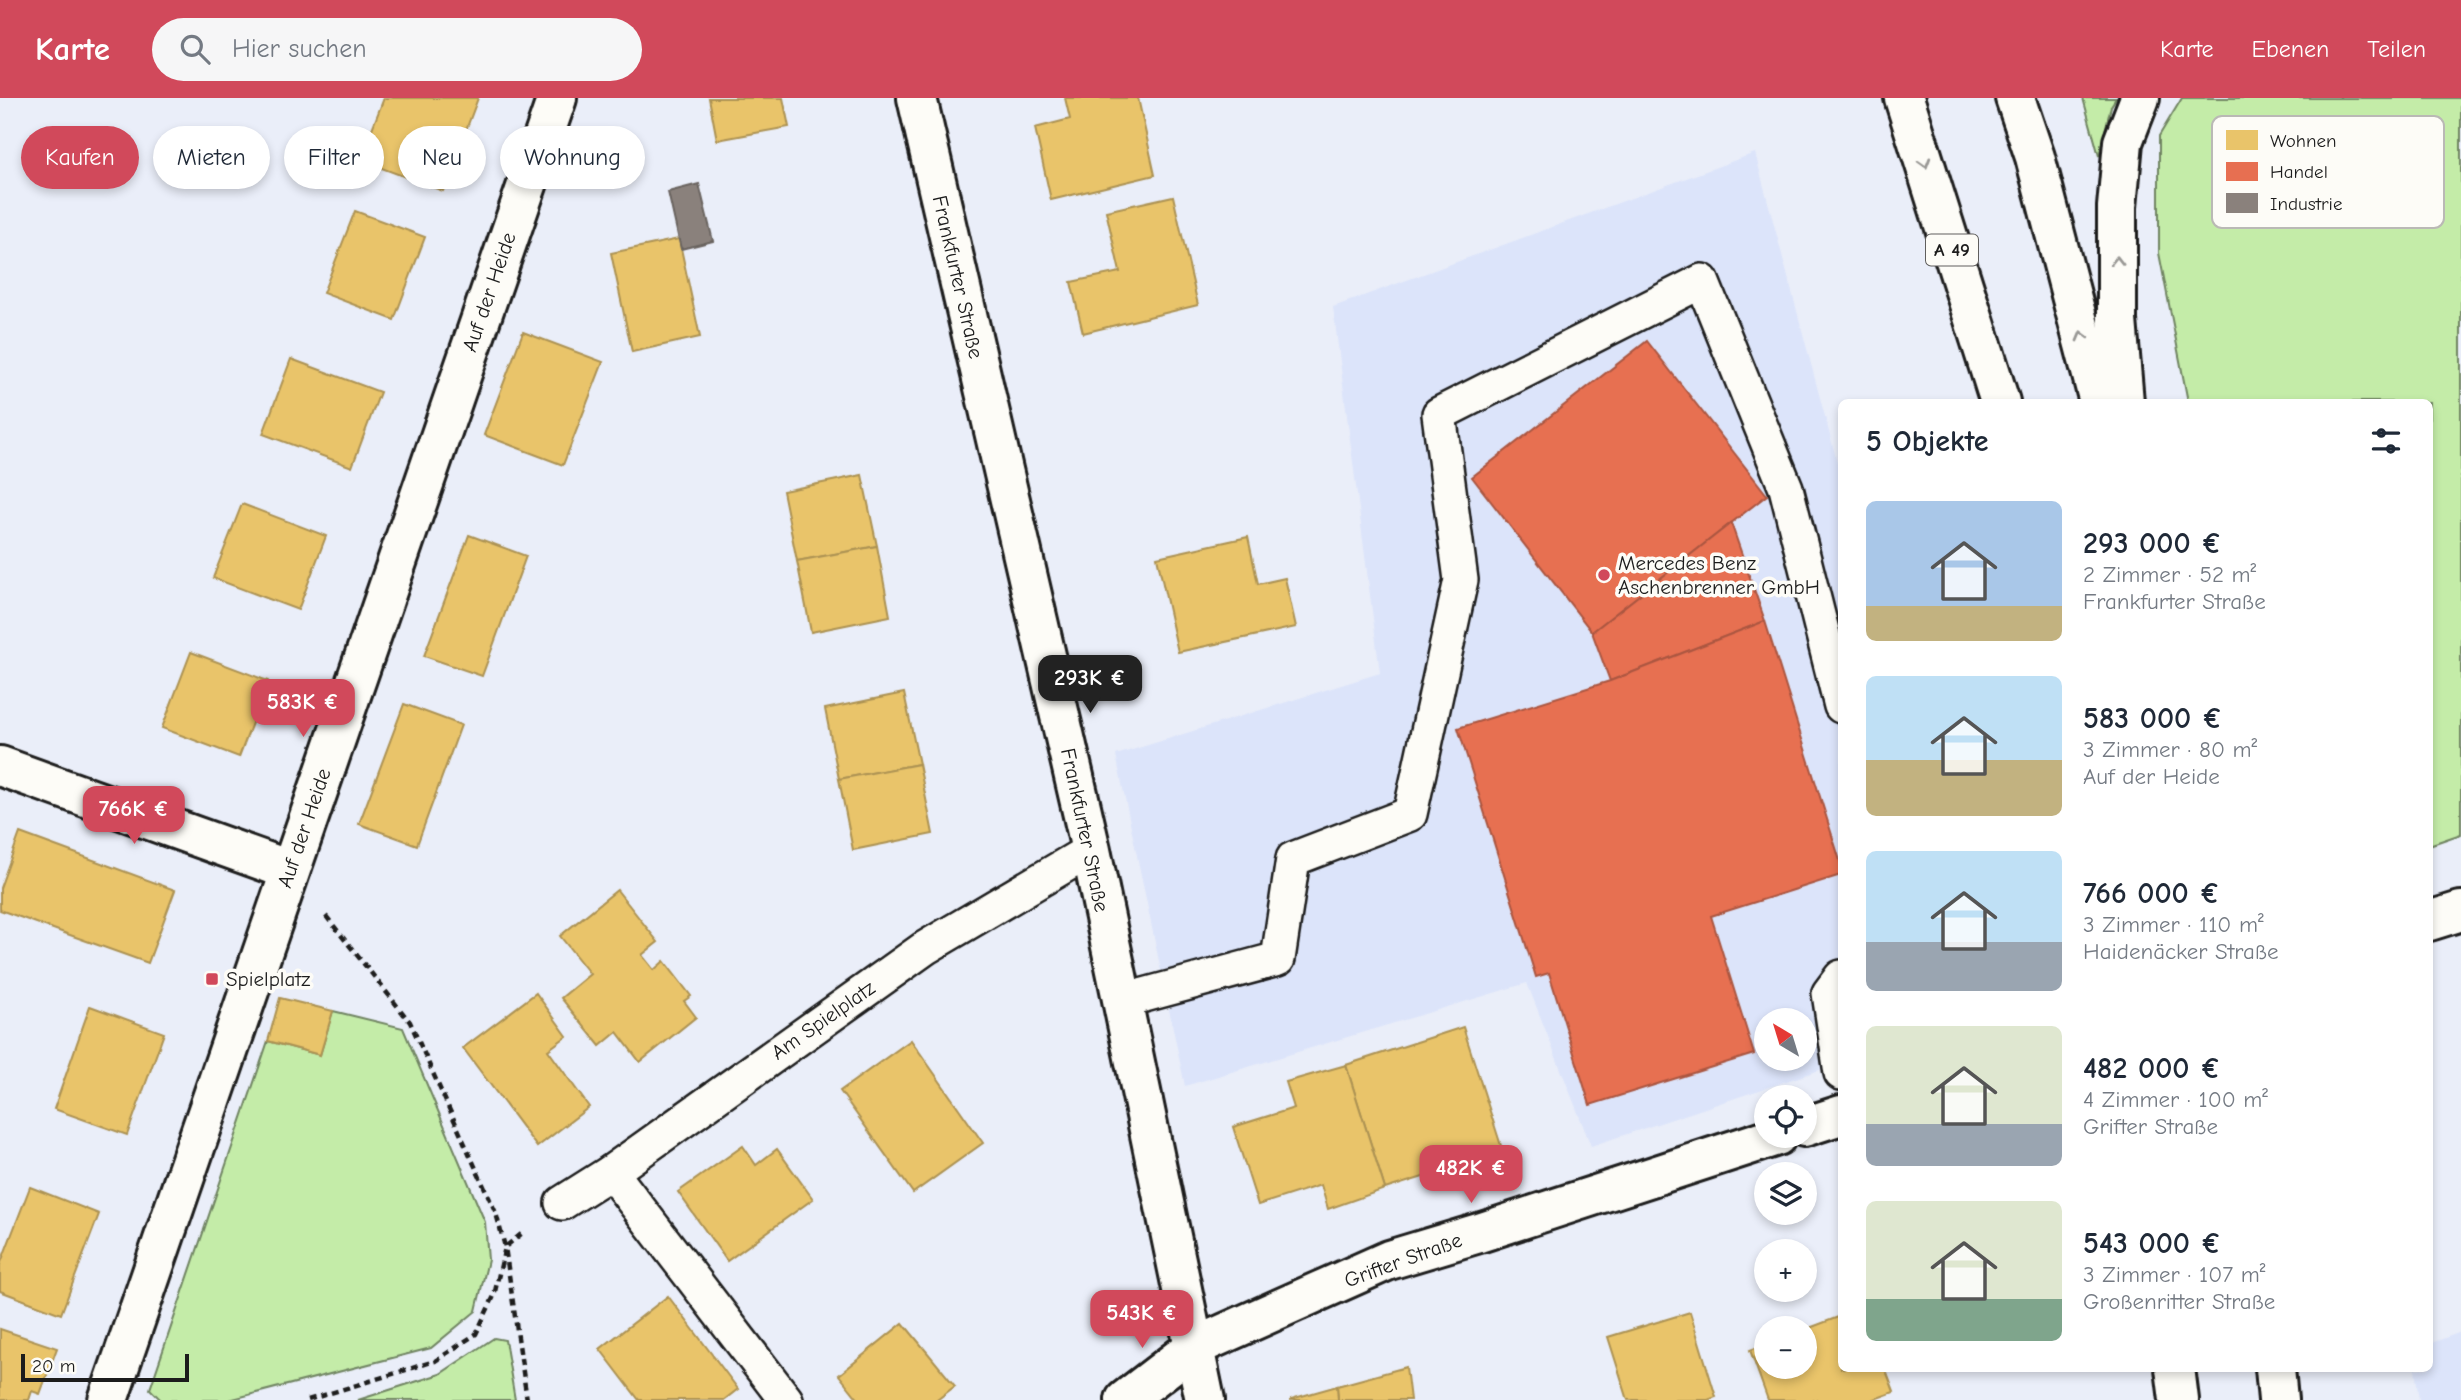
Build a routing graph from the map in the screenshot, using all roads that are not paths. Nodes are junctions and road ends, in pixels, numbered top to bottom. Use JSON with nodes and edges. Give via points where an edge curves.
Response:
{"nodes":[{"id":1,"x":557,"y":98,"type":"edge"},
{"id":2,"x":917,"y":98,"type":"edge"},
{"id":3,"x":1904,"y":98,"type":"edge"},
{"id":4,"x":2015,"y":98,"type":"edge"},
{"id":5,"x":2140,"y":98,"type":"edge"},
{"id":6,"x":1999,"y":399,"type":"edge"},
{"id":7,"x":2098,"y":399,"type":"edge"},
{"id":8,"x":2123,"y":399,"type":"edge"},
{"id":9,"x":1838,"y":694,"type":"edge"},
{"id":10,"x":0,"y":766,"type":"edge"},
{"id":11,"x":1091,"y":850,"type":"junction"},
{"id":12,"x":289,"y":870,"type":"junction"},
{"id":13,"x":2461,"y":911,"type":"edge"},
{"id":14,"x":2433,"y":920,"type":"edge"},
{"id":15,"x":1838,"y":981,"type":"edge"},
{"id":16,"x":1122,"y":1001,"type":"junction"},
{"id":17,"x":1838,"y":1053,"type":"edge"},
{"id":18,"x":1838,"y":1116,"type":"edge"},
{"id":19,"x":1817,"y":1123,"type":"edge"},
{"id":20,"x":1754,"y":1143,"type":"edge"},
{"id":21,"x":611,"y":1172,"type":"junction"},
{"id":22,"x":562,"y":1203,"type":"road end"},
{"id":23,"x":1194,"y":1347,"type":"junction"},
{"id":24,"x":2176,"y":1372,"type":"edge"},
{"id":25,"x":2275,"y":1372,"type":"edge"},
{"id":26,"x":108,"y":1400,"type":"edge"},
{"id":27,"x":786,"y":1400,"type":"edge"},
{"id":28,"x":1125,"y":1400,"type":"edge"},
{"id":29,"x":1205,"y":1400,"type":"edge"},
{"id":30,"x":2179,"y":1400,"type":"edge"},
{"id":31,"x":2278,"y":1400,"type":"edge"}],
"edges":[{"from":1,"to":12,"type":"main road","name":"Auf der Heide"},
{"from":2,"to":11,"type":"main road","name":"Frankfurter Straße"},
{"from":3,"to":6,"type":"main road","number":"A 49","one_way":true},
{"from":7,"to":4,"type":"main road","one_way":true,"via":[[2035,157]]},
{"from":8,"to":5,"type":"main road","one_way":true,"via":[[2117,207],[2123,142]]},
{"from":9,"to":16,"type":"lane","via":[[1786,488],[1702,281],[1439,414],[1461,580],[1410,814],[1293,859],[1278,959]]},
{"from":10,"to":12,"type":"main road"},
{"from":11,"to":16,"type":"main road","name":"Frankfurter Straße"},
{"from":11,"to":21,"type":"lane","name":"Am Spielplatz","via":[[925,948]]},
{"from":12,"to":26,"type":"main road","name":"Auf der Heide"},
{"from":13,"to":14,"type":"main road"},
{"from":15,"to":17,"type":"lane","via":[[1829,993]]},
{"from":16,"to":23,"type":"main road","name":"Frankfurter Straße"},
{"from":18,"to":19,"type":"main road"},
{"from":20,"to":23,"type":"main road","name":"Grifter Straße","via":[[1389,1260]]},
{"from":21,"to":22,"type":"lane","name":"Am Spielplatz"},
{"from":21,"to":27,"type":"lane"},
{"from":23,"to":28,"type":"main road","name":"Grifter Straße"},
{"from":23,"to":29,"type":"main road","name":"Frankfurter Straße"},
{"from":24,"to":30,"type":"main road"},
{"from":25,"to":31,"type":"main road"}]}
